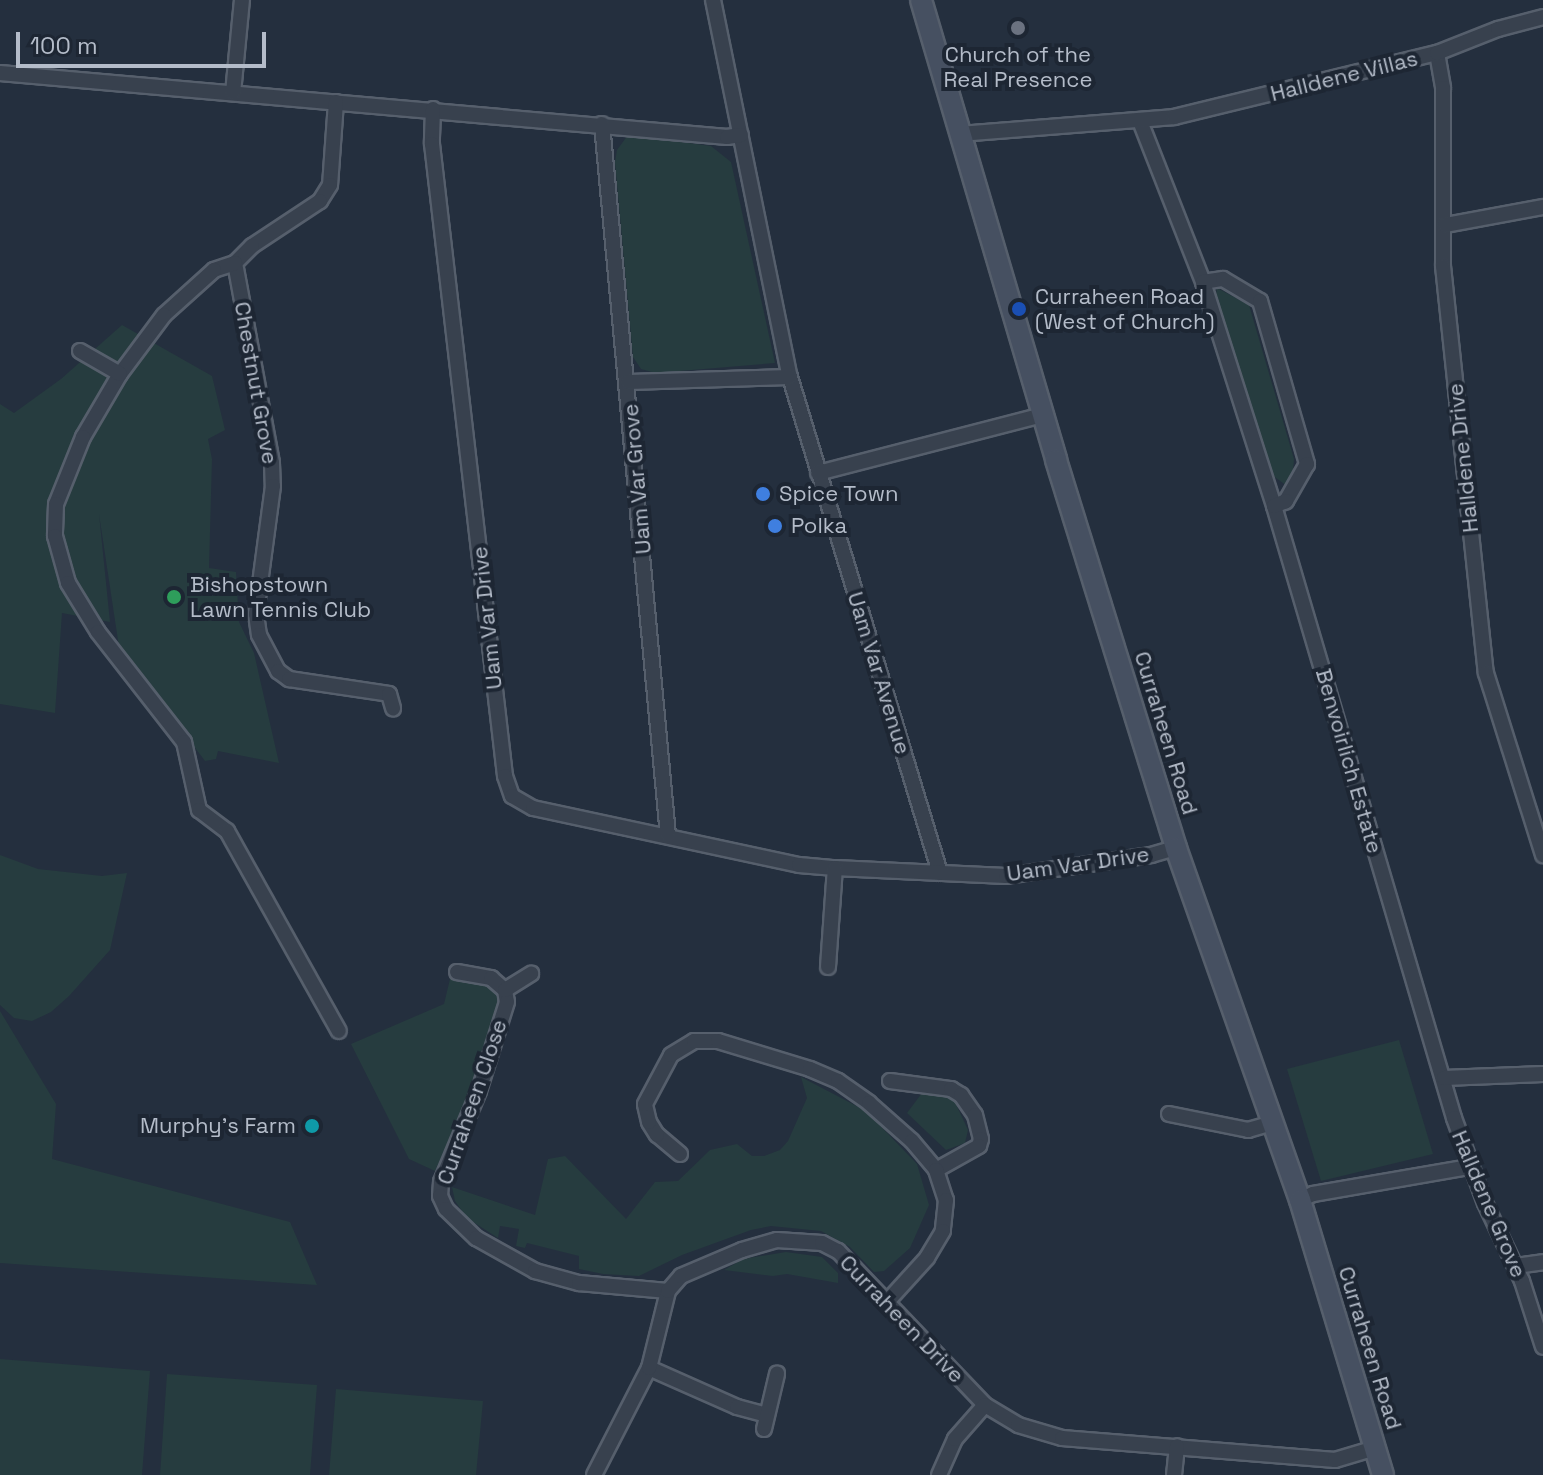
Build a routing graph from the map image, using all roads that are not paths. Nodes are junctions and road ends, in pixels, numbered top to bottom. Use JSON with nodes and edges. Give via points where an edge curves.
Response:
{"nodes":[{"id":1,"x":242,"y":0,"type":"edge"},
{"id":2,"x":713,"y":0,"type":"edge"},
{"id":3,"x":921,"y":0,"type":"edge"},
{"id":4,"x":1543,"y":17,"type":"edge"},
{"id":5,"x":1437,"y":53,"type":"junction"},
{"id":6,"x":0,"y":73,"type":"edge"},
{"id":7,"x":233,"y":93,"type":"junction"},
{"id":8,"x":336,"y":102,"type":"junction"},
{"id":9,"x":433,"y":109,"type":"junction"},
{"id":10,"x":1140,"y":121,"type":"junction"},
{"id":11,"x":602,"y":124,"type":"junction"},
{"id":12,"x":960,"y":134,"type":"junction"},
{"id":13,"x":741,"y":135,"type":"junction"},
{"id":14,"x":1543,"y":207,"type":"edge"},
{"id":15,"x":1445,"y":225,"type":"junction"},
{"id":16,"x":235,"y":263,"type":"junction"},
{"id":17,"x":1203,"y":282,"type":"junction"},
{"id":18,"x":80,"y":351,"type":"dead end"},
{"id":19,"x":120,"y":374,"type":"junction"},
{"id":20,"x":790,"y":377,"type":"junction"},
{"id":21,"x":628,"y":382,"type":"junction"},
{"id":22,"x":1043,"y":415,"type":"junction"},
{"id":23,"x":818,"y":473,"type":"junction"},
{"id":24,"x":1274,"y":506,"type":"junction"},
{"id":25,"x":393,"y":708,"type":"dead end"},
{"id":26,"x":668,"y":835,"type":"junction"},
{"id":27,"x":1176,"y":848,"type":"junction"},
{"id":28,"x":1543,"y":855,"type":"edge"},
{"id":29,"x":835,"y":868,"type":"junction"},
{"id":30,"x":940,"y":873,"type":"junction"},
{"id":31,"x":828,"y":967,"type":"dead end"},
{"id":32,"x":457,"y":972,"type":"dead end"},
{"id":33,"x":531,"y":974,"type":"dead end"},
{"id":34,"x":505,"y":990,"type":"junction"},
{"id":35,"x":1424,"y":1015,"type":"joint"},
{"id":36,"x":339,"y":1031,"type":"dead end"},
{"id":37,"x":1543,"y":1074,"type":"edge"},
{"id":38,"x":1444,"y":1078,"type":"junction"},
{"id":39,"x":890,"y":1081,"type":"dead end"},
{"id":40,"x":1169,"y":1114,"type":"dead end"},
{"id":41,"x":1272,"y":1123,"type":"junction"},
{"id":42,"x":680,"y":1154,"type":"dead end"},
{"id":43,"x":1470,"y":1167,"type":"junction"},
{"id":44,"x":936,"y":1170,"type":"junction"},
{"id":45,"x":1300,"y":1200,"type":"junction"},
{"id":46,"x":1543,"y":1262,"type":"edge"},
{"id":47,"x":1516,"y":1266,"type":"junction"},
{"id":48,"x":668,"y":1291,"type":"junction"},
{"id":49,"x":887,"y":1302,"type":"junction"},
{"id":50,"x":1543,"y":1347,"type":"edge"},
{"id":51,"x":649,"y":1368,"type":"junction"},
{"id":52,"x":777,"y":1374,"type":"dead end"},
{"id":53,"x":985,"y":1405,"type":"junction"},
{"id":54,"x":1177,"y":1446,"type":"junction"},
{"id":55,"x":1375,"y":1448,"type":"junction"},
{"id":56,"x":594,"y":1475,"type":"edge"},
{"id":57,"x":939,"y":1475,"type":"edge"},
{"id":58,"x":1174,"y":1475,"type":"edge"},
{"id":59,"x":1383,"y":1475,"type":"edge"}],
"edges":[{"from":1,"to":7,"type":"street"},
{"from":2,"to":13,"type":"street","name":"Uam Var Avenue"},
{"from":3,"to":12,"type":"street","name":"Curraheen Road"},
{"from":4,"to":5,"type":"street","name":"Halldene Villas"},
{"from":5,"to":10,"type":"street","name":"Halldene Villas"},
{"from":5,"to":15,"type":"street","name":"Halldene Drive","via":[[1443,88]]},
{"from":6,"to":7,"type":"street"},
{"from":7,"to":8,"type":"street"},
{"from":8,"to":9,"type":"street"},
{"from":8,"to":16,"type":"street","via":[[330,185],[320,201]]},
{"from":9,"to":11,"type":"street"},
{"from":9,"to":26,"type":"street","name":"Uam Var Drive","via":[[432,144],[505,776],[512,796],[533,808]]},
{"from":10,"to":12,"type":"street","name":"Halldene Villas"},
{"from":10,"to":17,"type":"street","name":"Benvoirlich Estate"},
{"from":11,"to":13,"type":"street"},
{"from":11,"to":21,"type":"street","name":"Uam Var Grove"},
{"from":12,"to":22,"type":"street","name":"Curraheen Road"},
{"from":13,"to":20,"type":"street","name":"Uam Var Avenue"},
{"from":14,"to":15,"type":"street"},
{"from":15,"to":28,"type":"street","name":"Halldene Drive","via":[[1443,266],[1486,673]]},
{"from":16,"to":19,"type":"street","via":[[214,270],[164,315]]},
{"from":16,"to":25,"type":"street","name":"Chestnut Grove","via":[[272,463],[256,614],[259,635],[278,671],[289,679],[389,694]]},
{"from":17,"to":24,"type":"street","name":"Benvoirlich Estate"},
{"from":17,"to":24,"type":"street","via":[[1223,279],[1260,301],[1307,464],[1286,501]]},
{"from":18,"to":19,"type":"street"},
{"from":19,"to":36,"type":"street","via":[[83,437],[56,504],[55,536],[68,583],[98,632],[184,742],[199,810],[227,831]]},
{"from":20,"to":21,"type":"street"},
{"from":20,"to":23,"type":"street","name":"Uam Var Avenue"},
{"from":21,"to":26,"type":"street","name":"Uam Var Grove"},
{"from":22,"to":23,"type":"street"},
{"from":22,"to":27,"type":"street","name":"Curraheen Road"},
{"from":23,"to":30,"type":"street","name":"Uam Var Avenue"},
{"from":24,"to":35,"type":"street","name":"Benvoirlich Estate"},
{"from":26,"to":29,"type":"street","name":"Uam Var Drive","via":[[799,865]]},
{"from":27,"to":30,"type":"street","name":"Uam Var Drive","via":[[1006,876]]},
{"from":27,"to":41,"type":"street","name":"Curraheen Road"},
{"from":29,"to":30,"type":"street","name":"Uam Var Drive"},
{"from":29,"to":31,"type":"street"},
{"from":32,"to":34,"type":"street","name":"Curraheen Close","via":[[491,978]]},
{"from":33,"to":34,"type":"street","name":"Curraheen Close"},
{"from":34,"to":48,"type":"street","name":"Curraheen Close","via":[[507,1002],[495,1045],[441,1182],[446,1209],[476,1238],[535,1271],[579,1283]]},
{"from":35,"to":38,"type":"street","name":"Halldene Grove"},
{"from":37,"to":38,"type":"street"},
{"from":38,"to":43,"type":"street","name":"Halldene Grove"},
{"from":39,"to":44,"type":"street","via":[[951,1089],[975,1115],[979,1146]]},
{"from":40,"to":41,"type":"street","via":[[1248,1130]]},
{"from":41,"to":45,"type":"street","name":"Curraheen Road"},
{"from":42,"to":44,"type":"street","via":[[657,1135],[645,1104],[671,1055],[706,1040],[838,1081],[912,1141]]},
{"from":43,"to":45,"type":"street"},
{"from":43,"to":47,"type":"street","name":"Halldene Grove"},
{"from":44,"to":49,"type":"street","via":[[946,1200],[943,1231],[927,1258]]},
{"from":45,"to":55,"type":"street","name":"Curraheen Road"},
{"from":46,"to":47,"type":"street"},
{"from":47,"to":50,"type":"street","name":"Halldene Grove"},
{"from":48,"to":49,"type":"street","name":"Curraheen Drive","via":[[681,1276],[742,1250],[797,1240],[838,1251]]},
{"from":48,"to":51,"type":"street"},
{"from":49,"to":53,"type":"street","name":"Curraheen Drive"},
{"from":51,"to":52,"type":"street","via":[[765,1422]]},
{"from":51,"to":56,"type":"street"},
{"from":53,"to":54,"type":"street","name":"Curraheen Drive","via":[[1018,1425],[1062,1438]]},
{"from":53,"to":57,"type":"street","via":[[955,1439]]},
{"from":54,"to":55,"type":"street","name":"Curraheen Drive","via":[[1335,1460]]},
{"from":54,"to":58,"type":"street"},
{"from":55,"to":59,"type":"street","name":"Curraheen Road"}]}
